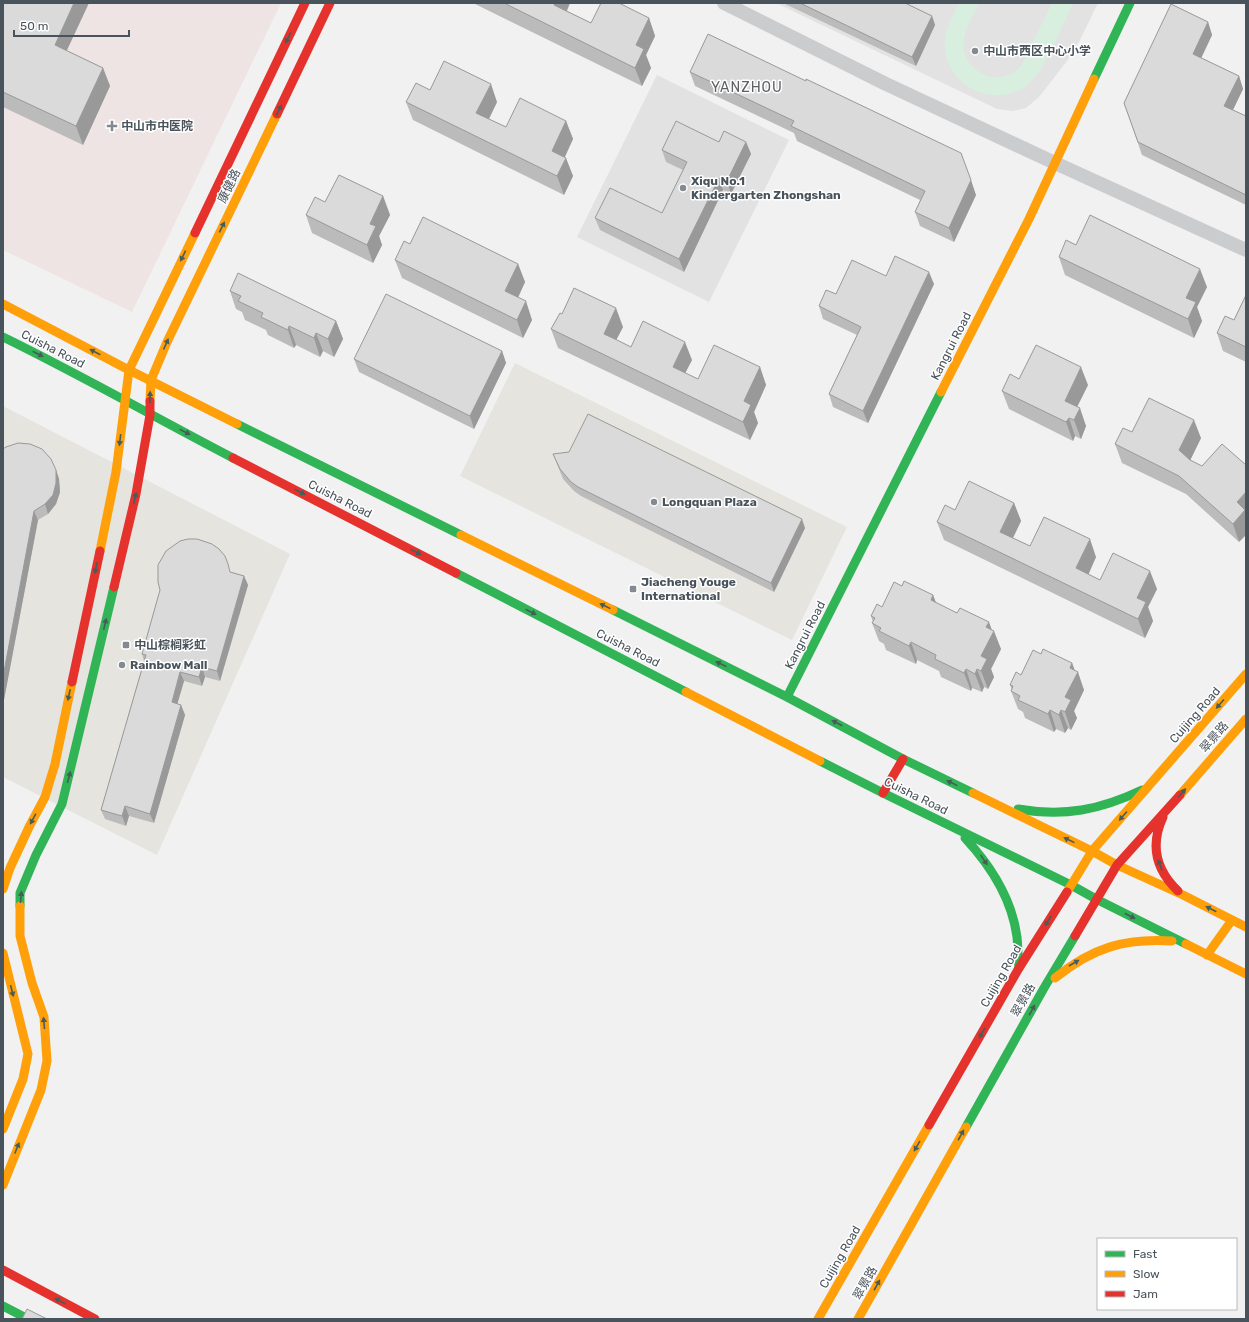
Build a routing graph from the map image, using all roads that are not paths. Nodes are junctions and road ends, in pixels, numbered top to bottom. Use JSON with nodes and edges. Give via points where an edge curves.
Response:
{"nodes":[{"id":1,"x":305,"y":3,"type":"edge"},
{"id":2,"x":330,"y":3,"type":"edge"},
{"id":3,"x":724,"y":3,"type":"edge"},
{"id":4,"x":1130,"y":3,"type":"edge"},
{"id":5,"x":1055,"y":163,"type":"junction"},
{"id":6,"x":1246,"y":250,"type":"edge"},
{"id":7,"x":3,"y":304,"type":"edge"},
{"id":8,"x":3,"y":337,"type":"edge"},
{"id":9,"x":129,"y":370,"type":"junction"},
{"id":10,"x":151,"y":380,"type":"junction"},
{"id":11,"x":125,"y":401,"type":"junction"},
{"id":12,"x":150,"y":415,"type":"junction"},
{"id":13,"x":87,"y":660,"type":"junction"},
{"id":14,"x":1246,"y":674,"type":"edge"},
{"id":15,"x":787,"y":697,"type":"junction"},
{"id":16,"x":1246,"y":719,"type":"edge"},
{"id":17,"x":903,"y":759,"type":"junction"},
{"id":18,"x":1149,"y":786,"type":"junction"},
{"id":19,"x":883,"y":793,"type":"junction"},
{"id":20,"x":988,"y":800,"type":"junction"},
{"id":21,"x":1167,"y":809,"type":"junction"},
{"id":22,"x":958,"y":831,"type":"junction"},
{"id":23,"x":1092,"y":851,"type":"junction"},
{"id":24,"x":1117,"y":865,"type":"junction"},
{"id":25,"x":1071,"y":884,"type":"junction"},
{"id":26,"x":3,"y":888,"type":"edge"},
{"id":27,"x":1183,"y":895,"type":"junction"},
{"id":28,"x":1096,"y":899,"type":"junction"},
{"id":29,"x":1232,"y":920,"type":"junction"},
{"id":30,"x":1246,"y":927,"type":"edge"},
{"id":31,"x":1182,"y":943,"type":"junction"},
{"id":32,"x":3,"y":953,"type":"edge"},
{"id":33,"x":1207,"y":955,"type":"junction"},
{"id":34,"x":1019,"y":968,"type":"junction"},
{"id":35,"x":1246,"y":974,"type":"edge"},
{"id":36,"x":1044,"y":988,"type":"junction"},
{"id":37,"x":3,"y":1129,"type":"edge"},
{"id":38,"x":3,"y":1184,"type":"edge"},
{"id":39,"x":3,"y":1270,"type":"edge"},
{"id":40,"x":3,"y":1306,"type":"edge"},
{"id":41,"x":28,"y":1319,"type":"edge"},
{"id":42,"x":95,"y":1319,"type":"edge"},
{"id":43,"x":818,"y":1319,"type":"edge"},
{"id":44,"x":858,"y":1319,"type":"edge"}],
"edges":[{"from":1,"to":9,"type":"main road","name":"康健路","one_way":true},
{"from":10,"to":2,"type":"main road","name":"康健路","one_way":true},
{"from":3,"to":5,"type":"street","via":[[886,84]]},
{"from":4,"to":5,"type":"main road","name":"Kangrui Road"},
{"from":5,"to":6,"type":"street"},
{"from":5,"to":15,"type":"main road","name":"Kangrui Road","via":[[1026,226]]},
{"from":9,"to":7,"type":"main road","name":"Cuisha Road","one_way":true},
{"from":8,"to":11,"type":"main road","name":"Cuisha Road","one_way":true},
{"from":9,"to":10,"type":"main road","name":"Cuisha Road"},
{"from":9,"to":11,"type":"main road","name":"康健路"},
{"from":12,"to":10,"type":"main road","one_way":true},
{"from":15,"to":10,"type":"main road","name":"Cuisha Road","one_way":true},
{"from":11,"to":12,"type":"main road","name":"Cuisha Road"},
{"from":11,"to":13,"type":"main road","name":"康健路","one_way":true},
{"from":13,"to":12,"type":"main road","one_way":true,"via":[[136,494]]},
{"from":12,"to":19,"type":"main road","name":"Cuisha Road","one_way":true},
{"from":13,"to":26,"type":"main road","one_way":true,"via":[[45,797],[30,824]]},
{"from":38,"to":13,"type":"main road","one_way":true,"via":[[41,1090],[47,1061],[44,1017],[20,936],[20,893],[62,804]]},
{"from":14,"to":18,"type":"main road","name":"Cuijing Road","one_way":true},
{"from":17,"to":15,"type":"main road","name":"Cuisha Road","one_way":true},
{"from":21,"to":16,"type":"main road","name":"翠景路","one_way":true},
{"from":17,"to":19,"type":"main road"},
{"from":20,"to":17,"type":"main road","name":"Cuisha Road","one_way":true},
{"from":18,"to":20,"type":"main road","via":[[1122,800],[1082,811],[1034,812],[1010,808]]},
{"from":18,"to":23,"type":"main road","name":"Cuijing Road","one_way":true},
{"from":19,"to":22,"type":"main road","name":"Cuisha Road"},
{"from":23,"to":20,"type":"main road","name":"Cuisha Road","one_way":true},
{"from":21,"to":24,"type":"main road","name":"翠景路"},
{"from":27,"to":21,"type":"main road","one_way":true,"via":[[1172,886],[1158,862],[1156,835]]},
{"from":22,"to":25,"type":"main road","name":"Cuisha Road"},
{"from":22,"to":34,"type":"main road","one_way":true,"via":[[980,853],[997,878],[1009,907],[1017,937]]},
{"from":23,"to":24,"type":"main road","name":"Cuisha Road"},
{"from":23,"to":25,"type":"main road","name":"Cuijing Road"},
{"from":24,"to":27,"type":"main road","name":"Cuisha Road"},
{"from":24,"to":28,"type":"main road","name":"翠景路"},
{"from":25,"to":28,"type":"main road","name":"Cuisha Road"},
{"from":25,"to":34,"type":"main road","name":"Cuijing Road","one_way":true},
{"from":29,"to":27,"type":"main road","name":"Cuisha Road","one_way":true},
{"from":28,"to":31,"type":"main road","name":"Cuisha Road","one_way":true},
{"from":28,"to":36,"type":"main road","name":"翠景路"},
{"from":29,"to":30,"type":"main road","name":"Cuisha Road"},
{"from":29,"to":33,"type":"main road"},
{"from":31,"to":33,"type":"main road","name":"Cuisha Road"},
{"from":36,"to":31,"type":"main road","one_way":true,"via":[[1073,963],[1093,952],[1122,942],[1152,939]]},
{"from":32,"to":37,"type":"main road","one_way":true,"via":[[28,1054],[23,1079]]},
{"from":33,"to":35,"type":"main road","name":"Cuisha Road"},
{"from":34,"to":43,"type":"main road","name":"Cuijing Road","one_way":true},
{"from":44,"to":36,"type":"main road","name":"翠景路","one_way":true},
{"from":42,"to":39,"type":"main road","one_way":true},
{"from":40,"to":41,"type":"main road"}]}
